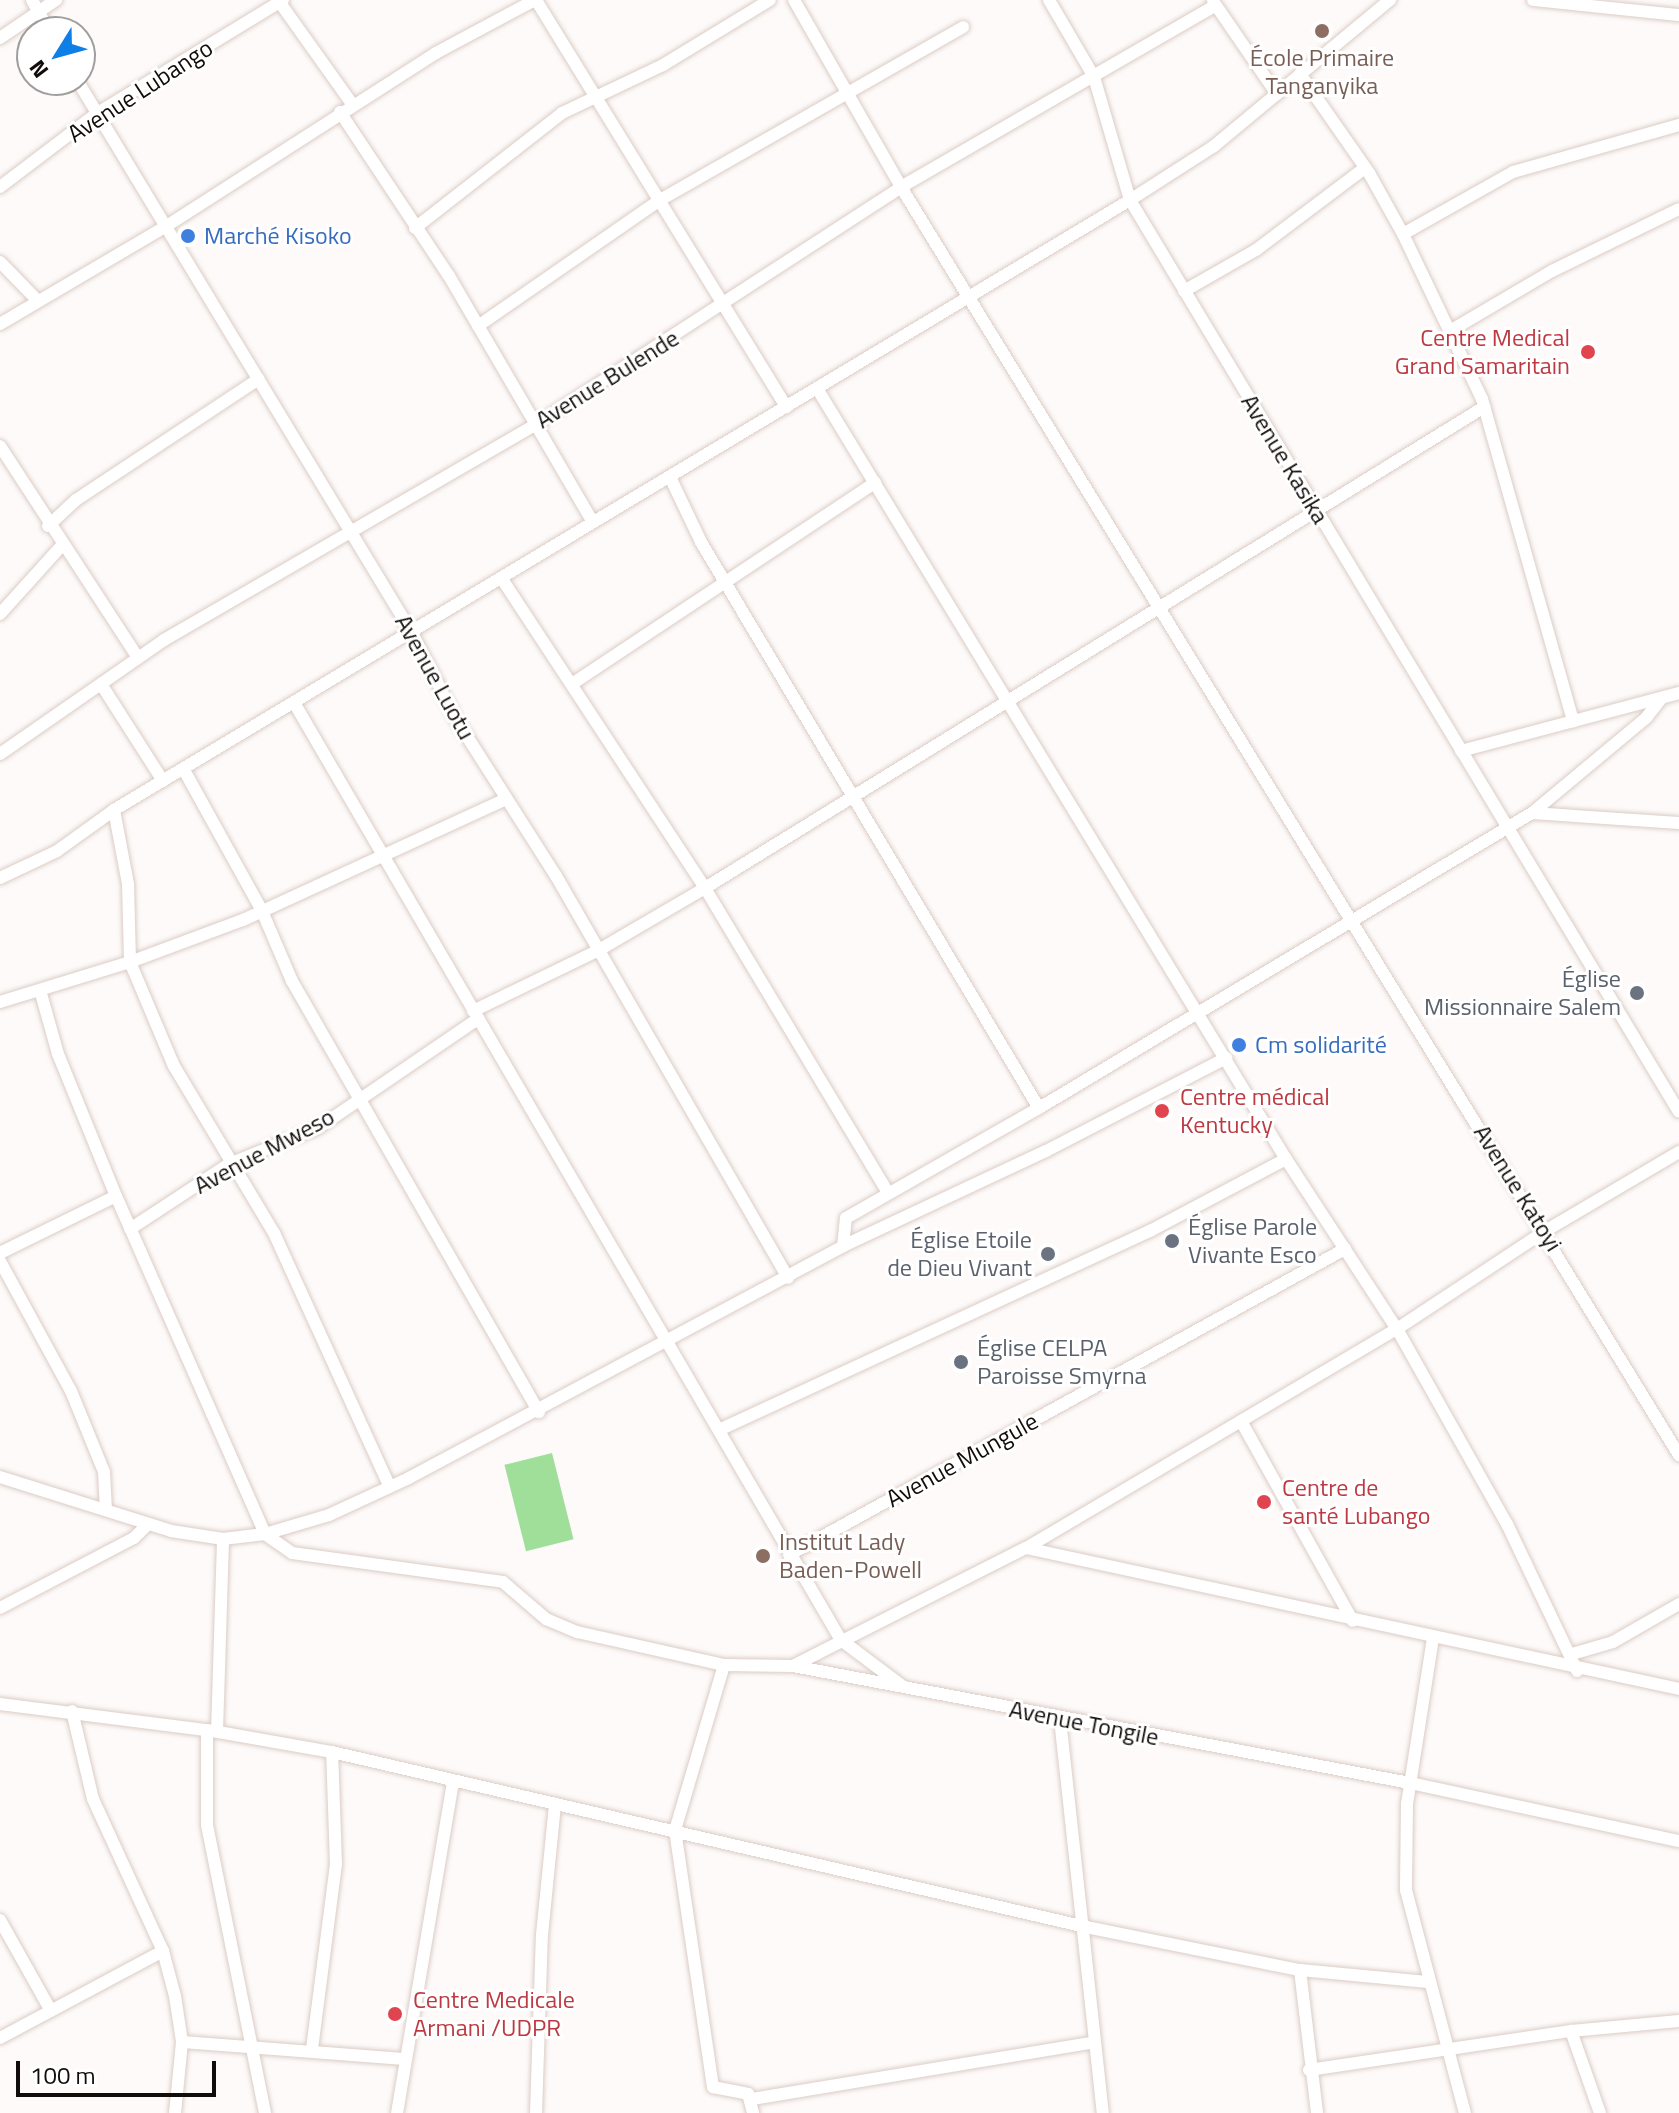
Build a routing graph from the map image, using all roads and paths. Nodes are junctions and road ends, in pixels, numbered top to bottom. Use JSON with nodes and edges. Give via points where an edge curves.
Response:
{"nodes":[{"id":1,"x":56,"y":0,"type":"edge"},
{"id":2,"x":536,"y":0,"type":"edge"},
{"id":3,"x":770,"y":0,"type":"edge"},
{"id":4,"x":794,"y":0,"type":"edge"},
{"id":5,"x":1049,"y":0,"type":"edge"},
{"id":6,"x":1390,"y":0,"type":"edge"},
{"id":7,"x":1533,"y":0,"type":"edge"},
{"id":8,"x":280,"y":1,"type":"edge"},
{"id":9,"x":1214,"y":3,"type":"edge"},
{"id":10,"x":35,"y":5,"type":"edge"},
{"id":11,"x":1679,"y":15,"type":"edge"},
{"id":12,"x":963,"y":27,"type":"dead end"},
{"id":13,"x":0,"y":38,"type":"edge"},
{"id":14,"x":1300,"y":74,"type":"junction"},
{"id":15,"x":1094,"y":77,"type":"junction"},
{"id":16,"x":845,"y":92,"type":"junction"},
{"id":17,"x":1277,"y":94,"type":"junction"},
{"id":18,"x":595,"y":95,"type":"junction"},
{"id":19,"x":86,"y":96,"type":"edge"},
{"id":20,"x":353,"y":105,"type":"junction"},
{"id":21,"x":340,"y":112,"type":"junction"},
{"id":22,"x":96,"y":114,"type":"junction"},
{"id":23,"x":1679,"y":125,"type":"edge"},
{"id":24,"x":1365,"y":168,"type":"junction"},
{"id":25,"x":0,"y":187,"type":"edge"},
{"id":26,"x":901,"y":187,"type":"junction"},
{"id":27,"x":660,"y":200,"type":"junction"},
{"id":28,"x":1130,"y":200,"type":"junction"},
{"id":29,"x":1679,"y":209,"type":"edge"},
{"id":30,"x":165,"y":227,"type":"junction"},
{"id":31,"x":415,"y":228,"type":"junction"},
{"id":32,"x":1403,"y":234,"type":"junction"},
{"id":33,"x":0,"y":262,"type":"edge"},
{"id":34,"x":1184,"y":291,"type":"junction"},
{"id":35,"x":968,"y":296,"type":"junction"},
{"id":36,"x":38,"y":301,"type":"junction"},
{"id":37,"x":725,"y":304,"type":"junction"},
{"id":38,"x":0,"y":324,"type":"edge"},
{"id":39,"x":478,"y":326,"type":"junction"},
{"id":40,"x":1450,"y":331,"type":"junction"},
{"id":41,"x":259,"y":379,"type":"junction"},
{"id":42,"x":818,"y":390,"type":"junction"},
{"id":43,"x":786,"y":407,"type":"junction"},
{"id":44,"x":1484,"y":407,"type":"junction"},
{"id":45,"x":535,"y":425,"type":"junction"},
{"id":46,"x":0,"y":446,"type":"edge"},
{"id":47,"x":12,"y":463,"type":"junction"},
{"id":48,"x":0,"y":471,"type":"edge"},
{"id":49,"x":670,"y":477,"type":"junction"},
{"id":50,"x":875,"y":483,"type":"junction"},
{"id":51,"x":1314,"y":508,"type":"junction"},
{"id":52,"x":593,"y":522,"type":"junction"},
{"id":53,"x":48,"y":526,"type":"junction"},
{"id":54,"x":348,"y":530,"type":"junction"},
{"id":55,"x":63,"y":544,"type":"junction"},
{"id":56,"x":502,"y":579,"type":"junction"},
{"id":57,"x":726,"y":584,"type":"junction"},
{"id":58,"x":1163,"y":607,"type":"junction"},
{"id":59,"x":0,"y":614,"type":"edge"},
{"id":60,"x":412,"y":633,"type":"junction"},
{"id":61,"x":138,"y":658,"type":"junction"},
{"id":62,"x":101,"y":684,"type":"junction"},
{"id":63,"x":572,"y":684,"type":"junction"},
{"id":64,"x":1679,"y":693,"type":"edge"},
{"id":65,"x":1661,"y":699,"type":"junction"},
{"id":66,"x":1011,"y":703,"type":"junction"},
{"id":67,"x":296,"y":706,"type":"junction"},
{"id":68,"x":1573,"y":721,"type":"junction"},
{"id":69,"x":1461,"y":751,"type":"junction"},
{"id":70,"x":0,"y":754,"type":"edge"},
{"id":71,"x":184,"y":770,"type":"junction"},
{"id":72,"x":163,"y":781,"type":"junction"},
{"id":73,"x":854,"y":797,"type":"junction"},
{"id":74,"x":506,"y":799,"type":"junction"},
{"id":75,"x":114,"y":810,"type":"junction"},
{"id":76,"x":1532,"y":813,"type":"junction"},
{"id":77,"x":1679,"y":823,"type":"edge"},
{"id":78,"x":1509,"y":827,"type":"junction"},
{"id":79,"x":383,"y":859,"type":"junction"},
{"id":80,"x":0,"y":878,"type":"edge"},
{"id":81,"x":705,"y":888,"type":"junction"},
{"id":82,"x":262,"y":911,"type":"junction"},
{"id":83,"x":1354,"y":922,"type":"junction"},
{"id":84,"x":599,"y":950,"type":"junction"},
{"id":85,"x":130,"y":962,"type":"junction"},
{"id":86,"x":40,"y":990,"type":"junction"},
{"id":87,"x":0,"y":1002,"type":"edge"},
{"id":88,"x":1199,"y":1014,"type":"junction"},
{"id":89,"x":475,"y":1015,"type":"junction"},
{"id":90,"x":1226,"y":1058,"type":"junction"},
{"id":91,"x":358,"y":1099,"type":"junction"},
{"id":92,"x":1039,"y":1108,"type":"junction"},
{"id":93,"x":1679,"y":1112,"type":"edge"},
{"id":94,"x":1679,"y":1152,"type":"edge"},
{"id":95,"x":1286,"y":1159,"type":"junction"},
{"id":96,"x":229,"y":1164,"type":"junction"},
{"id":97,"x":888,"y":1192,"type":"junction"},
{"id":98,"x":116,"y":1196,"type":"junction"},
{"id":99,"x":130,"y":1229,"type":"junction"},
{"id":100,"x":1545,"y":1231,"type":"junction"},
{"id":101,"x":843,"y":1246,"type":"junction"},
{"id":102,"x":1345,"y":1249,"type":"junction"},
{"id":103,"x":0,"y":1253,"type":"edge"},
{"id":104,"x":0,"y":1261,"type":"edge"},
{"id":105,"x":788,"y":1278,"type":"junction"},
{"id":106,"x":1397,"y":1329,"type":"junction"},
{"id":107,"x":669,"y":1342,"type":"junction"},
{"id":108,"x":539,"y":1412,"type":"junction"},
{"id":109,"x":1241,"y":1421,"type":"junction"},
{"id":110,"x":719,"y":1430,"type":"junction"},
{"id":111,"x":1679,"y":1455,"type":"edge"},
{"id":112,"x":0,"y":1477,"type":"edge"},
{"id":113,"x":390,"y":1487,"type":"junction"},
{"id":114,"x":106,"y":1510,"type":"junction"},
{"id":115,"x":146,"y":1526,"type":"junction"},
{"id":116,"x":265,"y":1534,"type":"junction"},
{"id":117,"x":223,"y":1539,"type":"junction"},
{"id":118,"x":1026,"y":1548,"type":"junction"},
{"id":119,"x":789,"y":1555,"type":"junction"},
{"id":120,"x":1679,"y":1604,"type":"edge"},
{"id":121,"x":0,"y":1608,"type":"edge"},
{"id":122,"x":1353,"y":1621,"type":"junction"},
{"id":123,"x":1433,"y":1638,"type":"junction"},
{"id":124,"x":841,"y":1640,"type":"junction"},
{"id":125,"x":1572,"y":1654,"type":"junction"},
{"id":126,"x":724,"y":1665,"type":"junction"},
{"id":127,"x":793,"y":1666,"type":"junction"},
{"id":128,"x":1577,"y":1671,"type":"junction"},
{"id":129,"x":906,"y":1688,"type":"junction"},
{"id":130,"x":1679,"y":1689,"type":"edge"},
{"id":131,"x":0,"y":1704,"type":"edge"},
{"id":132,"x":72,"y":1711,"type":"junction"},
{"id":133,"x":1060,"y":1719,"type":"junction"},
{"id":134,"x":212,"y":1731,"type":"junction"},
{"id":135,"x":332,"y":1752,"type":"junction"},
{"id":136,"x":453,"y":1781,"type":"junction"},
{"id":137,"x":1410,"y":1783,"type":"junction"},
{"id":138,"x":555,"y":1804,"type":"junction"},
{"id":139,"x":675,"y":1830,"type":"junction"},
{"id":140,"x":1679,"y":1841,"type":"edge"},
{"id":141,"x":0,"y":1920,"type":"edge"},
{"id":142,"x":1086,"y":1927,"type":"junction"},
{"id":143,"x":163,"y":1951,"type":"junction"},
{"id":144,"x":1300,"y":1970,"type":"junction"},
{"id":145,"x":1427,"y":1982,"type":"junction"},
{"id":146,"x":51,"y":2011,"type":"junction"},
{"id":147,"x":1679,"y":2021,"type":"edge"},
{"id":148,"x":1571,"y":2031,"type":"junction"},
{"id":149,"x":0,"y":2038,"type":"edge"},
{"id":150,"x":182,"y":2042,"type":"junction"},
{"id":151,"x":1092,"y":2043,"type":"junction"},
{"id":152,"x":250,"y":2045,"type":"junction"},
{"id":153,"x":312,"y":2049,"type":"junction"},
{"id":154,"x":1449,"y":2050,"type":"junction"},
{"id":155,"x":404,"y":2059,"type":"junction"},
{"id":156,"x":1309,"y":2070,"type":"junction"},
{"id":157,"x":752,"y":2099,"type":"junction"},
{"id":158,"x":175,"y":2113,"type":"edge"},
{"id":159,"x":265,"y":2113,"type":"edge"},
{"id":160,"x":397,"y":2113,"type":"edge"},
{"id":161,"x":536,"y":2113,"type":"edge"},
{"id":162,"x":753,"y":2113,"type":"edge"},
{"id":163,"x":1103,"y":2113,"type":"edge"},
{"id":164,"x":1317,"y":2113,"type":"edge"},
{"id":165,"x":1465,"y":2113,"type":"edge"},
{"id":166,"x":1600,"y":2113,"type":"edge"}],
"edges":[{"from":1,"to":10,"type":"street"},
{"from":2,"to":18,"type":"street"},
{"from":2,"to":20,"type":"street"},
{"from":3,"to":18,"type":"street","via":[[663,65]]},
{"from":4,"to":16,"type":"street","name":"Avenue Katoyi"},
{"from":5,"to":15,"type":"street","name":"Avenue Kasika"},
{"from":6,"to":14,"type":"street"},
{"from":7,"to":11,"type":"street"},
{"from":8,"to":20,"type":"street"},
{"from":8,"to":22,"type":"street","name":"Avenue Lubango"},
{"from":9,"to":15,"type":"street","name":"Avenue Bulende"},
{"from":9,"to":17,"type":"street"},
{"from":10,"to":13,"type":"street"},
{"from":12,"to":16,"type":"street"},
{"from":14,"to":17,"type":"street"},
{"from":14,"to":24,"type":"street"},
{"from":15,"to":26,"type":"street","name":"Avenue Bulende"},
{"from":15,"to":28,"type":"street","name":"Avenue Kasika"},
{"from":16,"to":26,"type":"street","name":"Avenue Katoyi"},
{"from":16,"to":27,"type":"street"},
{"from":17,"to":28,"type":"street","via":[[1214,146]]},
{"from":18,"to":27,"type":"street"},
{"from":18,"to":31,"type":"street","via":[[562,113]]},
{"from":19,"to":22,"type":"street","name":"Avenue Luotu"},
{"from":20,"to":21,"type":"street"},
{"from":21,"to":30,"type":"street"},
{"from":21,"to":31,"type":"street"},
{"from":22,"to":25,"type":"street","name":"Avenue Lubango"},
{"from":22,"to":30,"type":"street","name":"Avenue Luotu"},
{"from":23,"to":32,"type":"street","via":[[1513,172]]},
{"from":24,"to":32,"type":"street"},
{"from":24,"to":34,"type":"street","via":[[1256,250]]},
{"from":26,"to":35,"type":"street","name":"Avenue Katoyi"},
{"from":26,"to":37,"type":"street","name":"Avenue Bulende"},
{"from":27,"to":37,"type":"street"},
{"from":27,"to":39,"type":"street"},
{"from":28,"to":34,"type":"street","name":"Avenue Kasika"},
{"from":28,"to":35,"type":"street"},
{"from":29,"to":40,"type":"street","via":[[1563,265]]},
{"from":30,"to":36,"type":"street"},
{"from":30,"to":41,"type":"street","name":"Avenue Luotu"},
{"from":31,"to":39,"type":"street"},
{"from":32,"to":40,"type":"street"},
{"from":33,"to":36,"type":"street"},
{"from":34,"to":51,"type":"street","name":"Avenue Kasika"},
{"from":35,"to":42,"type":"street"},
{"from":35,"to":58,"type":"street","name":"Avenue Katoyi"},
{"from":36,"to":38,"type":"street"},
{"from":37,"to":43,"type":"street"},
{"from":37,"to":45,"type":"street","name":"Avenue Bulende"},
{"from":39,"to":45,"type":"street"},
{"from":40,"to":44,"type":"street"},
{"from":41,"to":53,"type":"street","via":[[76,500]]},
{"from":41,"to":54,"type":"street","name":"Avenue Luotu"},
{"from":42,"to":43,"type":"street"},
{"from":42,"to":50,"type":"street"},
{"from":43,"to":49,"type":"street"},
{"from":44,"to":51,"type":"street","name":"Avenue Mweso"},
{"from":44,"to":68,"type":"street"},
{"from":45,"to":52,"type":"street"},
{"from":45,"to":54,"type":"street","name":"Avenue Bulende"},
{"from":46,"to":47,"type":"street"},
{"from":47,"to":48,"type":"street"},
{"from":47,"to":53,"type":"street"},
{"from":49,"to":52,"type":"street"},
{"from":49,"to":57,"type":"street"},
{"from":50,"to":57,"type":"street"},
{"from":50,"to":66,"type":"street"},
{"from":51,"to":58,"type":"street","name":"Avenue Mweso"},
{"from":51,"to":69,"type":"street","name":"Avenue Kasika"},
{"from":52,"to":56,"type":"street"},
{"from":53,"to":55,"type":"street"},
{"from":54,"to":60,"type":"street","name":"Avenue Luotu"},
{"from":54,"to":61,"type":"street","name":"Avenue Bulende"},
{"from":55,"to":59,"type":"street"},
{"from":55,"to":61,"type":"street"},
{"from":56,"to":60,"type":"street"},
{"from":56,"to":63,"type":"street"},
{"from":57,"to":63,"type":"street"},
{"from":57,"to":73,"type":"street"},
{"from":58,"to":66,"type":"street","name":"Avenue Mweso"},
{"from":58,"to":83,"type":"street","name":"Avenue Katoyi"},
{"from":60,"to":67,"type":"street"},
{"from":60,"to":74,"type":"street","name":"Avenue Luotu"},
{"from":61,"to":62,"type":"street","name":"Avenue Bulende"},
{"from":62,"to":70,"type":"street","name":"Avenue Bulende"},
{"from":62,"to":72,"type":"street"},
{"from":63,"to":81,"type":"street"},
{"from":64,"to":65,"type":"street"},
{"from":65,"to":68,"type":"street"},
{"from":65,"to":76,"type":"street","via":[[1646,718]]},
{"from":66,"to":73,"type":"street","name":"Avenue Mweso"},
{"from":66,"to":88,"type":"street"},
{"from":67,"to":71,"type":"street"},
{"from":67,"to":79,"type":"street","name":"Avenue Tongile"},
{"from":68,"to":69,"type":"street"},
{"from":69,"to":78,"type":"street","name":"Avenue Kasika"},
{"from":71,"to":72,"type":"street"},
{"from":71,"to":82,"type":"street"},
{"from":72,"to":75,"type":"street"},
{"from":73,"to":81,"type":"street","name":"Avenue Mweso"},
{"from":73,"to":92,"type":"street"},
{"from":74,"to":79,"type":"street"},
{"from":74,"to":84,"type":"street","name":"Avenue Luotu"},
{"from":75,"to":80,"type":"street","via":[[57,851]]},
{"from":75,"to":85,"type":"street","via":[[128,884]]},
{"from":76,"to":77,"type":"street"},
{"from":76,"to":78,"type":"street"},
{"from":78,"to":83,"type":"street"},
{"from":78,"to":93,"type":"street","name":"Avenue Kasika"},
{"from":79,"to":82,"type":"street"},
{"from":79,"to":89,"type":"street","name":"Avenue Tongile"},
{"from":81,"to":84,"type":"street","name":"Avenue Mweso"},
{"from":81,"to":97,"type":"street"},
{"from":82,"to":85,"type":"street"},
{"from":82,"to":91,"type":"street","via":[[292,981]]},
{"from":83,"to":88,"type":"street"},
{"from":83,"to":100,"type":"street","name":"Avenue Katoyi"},
{"from":84,"to":89,"type":"street","name":"Avenue Mweso"},
{"from":84,"to":105,"type":"street","name":"Avenue Luotu"},
{"from":85,"to":86,"type":"street"},
{"from":85,"to":96,"type":"street","via":[[174,1066]]},
{"from":86,"to":87,"type":"street"},
{"from":86,"to":98,"type":"street","via":[[58,1054]]},
{"from":88,"to":90,"type":"street"},
{"from":88,"to":92,"type":"street"},
{"from":89,"to":91,"type":"street","name":"Avenue Mweso"},
{"from":89,"to":107,"type":"street","name":"Avenue Tongile"},
{"from":90,"to":95,"type":"street"},
{"from":90,"to":101,"type":"street","via":[[1046,1151]]},
{"from":91,"to":96,"type":"street","name":"Avenue Mweso","via":[[318,1128]]},
{"from":91,"to":108,"type":"street"},
{"from":92,"to":97,"type":"street"},
{"from":94,"to":100,"type":"street"},
{"from":95,"to":102,"type":"street"},
{"from":95,"to":110,"type":"street","via":[[1150,1231]]},
{"from":96,"to":99,"type":"street","name":"Avenue Mweso"},
{"from":96,"to":113,"type":"street","via":[[274,1233]]},
{"from":97,"to":101,"type":"street","via":[[846,1218]]},
{"from":98,"to":99,"type":"street"},
{"from":98,"to":103,"type":"street"},
{"from":99,"to":116,"type":"street"},
{"from":100,"to":106,"type":"street"},
{"from":100,"to":111,"type":"street","name":"Avenue Katoyi"},
{"from":101,"to":105,"type":"street"},
{"from":102,"to":106,"type":"street"},
{"from":102,"to":119,"type":"street","name":"Avenue Mungule"},
{"from":104,"to":114,"type":"street","via":[[71,1391],[104,1472]]},
{"from":105,"to":107,"type":"street"},
{"from":106,"to":109,"type":"street"},
{"from":106,"to":125,"type":"street","via":[[1468,1450]]},
{"from":107,"to":108,"type":"street"},
{"from":107,"to":110,"type":"street","name":"Avenue Tongile"},
{"from":108,"to":113,"type":"street"},
{"from":109,"to":118,"type":"street"},
{"from":109,"to":122,"type":"street"},
{"from":110,"to":119,"type":"street","name":"Avenue Tongile"},
{"from":112,"to":114,"type":"street"},
{"from":113,"to":116,"type":"street","via":[[329,1515]]},
{"from":114,"to":115,"type":"street"},
{"from":115,"to":117,"type":"street"},
{"from":115,"to":121,"type":"street","via":[[134,1538]]},
{"from":116,"to":117,"type":"street"},
{"from":116,"to":126,"type":"street","via":[[292,1553],[503,1582],[546,1619],[577,1632]]},
{"from":117,"to":134,"type":"street"},
{"from":118,"to":122,"type":"street"},
{"from":118,"to":124,"type":"street"},
{"from":119,"to":124,"type":"street","name":"Avenue Tongile"},
{"from":120,"to":125,"type":"street","via":[[1613,1642]]},
{"from":122,"to":123,"type":"street"},
{"from":123,"to":128,"type":"street"},
{"from":123,"to":137,"type":"street"},
{"from":124,"to":127,"type":"street"},
{"from":124,"to":129,"type":"street","name":"Avenue Tongile"},
{"from":125,"to":128,"type":"street"},
{"from":126,"to":127,"type":"street"},
{"from":126,"to":139,"type":"street"},
{"from":127,"to":129,"type":"street"},
{"from":128,"to":130,"type":"street"},
{"from":129,"to":133,"type":"street","name":"Avenue Tongile"},
{"from":131,"to":132,"type":"street"},
{"from":132,"to":134,"type":"street"},
{"from":132,"to":143,"type":"street","via":[[93,1799]]},
{"from":133,"to":137,"type":"street","name":"Avenue Tongile"},
{"from":133,"to":142,"type":"street"},
{"from":134,"to":135,"type":"street"},
{"from":134,"to":152,"type":"street","via":[[207,1825]]},
{"from":135,"to":136,"type":"street"},
{"from":135,"to":153,"type":"street","via":[[336,1864]]},
{"from":136,"to":138,"type":"street"},
{"from":136,"to":155,"type":"street"},
{"from":137,"to":140,"type":"street","name":"Avenue Tongile"},
{"from":137,"to":145,"type":"street","via":[[1403,1844],[1406,1890]]},
{"from":138,"to":139,"type":"street"},
{"from":138,"to":161,"type":"street","via":[[542,1935]]},
{"from":139,"to":142,"type":"street"},
{"from":139,"to":157,"type":"street","via":[[713,2087],[742,2091]]},
{"from":141,"to":146,"type":"street"},
{"from":142,"to":144,"type":"street"},
{"from":142,"to":151,"type":"street"},
{"from":143,"to":146,"type":"street"},
{"from":143,"to":150,"type":"street"},
{"from":144,"to":145,"type":"street"},
{"from":144,"to":156,"type":"street"},
{"from":145,"to":154,"type":"street"},
{"from":146,"to":149,"type":"street"},
{"from":147,"to":148,"type":"street"},
{"from":148,"to":154,"type":"street"},
{"from":148,"to":166,"type":"street"},
{"from":150,"to":152,"type":"street"},
{"from":150,"to":158,"type":"street"},
{"from":151,"to":157,"type":"street"},
{"from":151,"to":163,"type":"street"},
{"from":152,"to":153,"type":"street"},
{"from":152,"to":159,"type":"street"},
{"from":153,"to":155,"type":"street"},
{"from":154,"to":156,"type":"street"},
{"from":154,"to":165,"type":"street"},
{"from":155,"to":160,"type":"street"},
{"from":156,"to":164,"type":"street"},
{"from":157,"to":162,"type":"street"}]}
